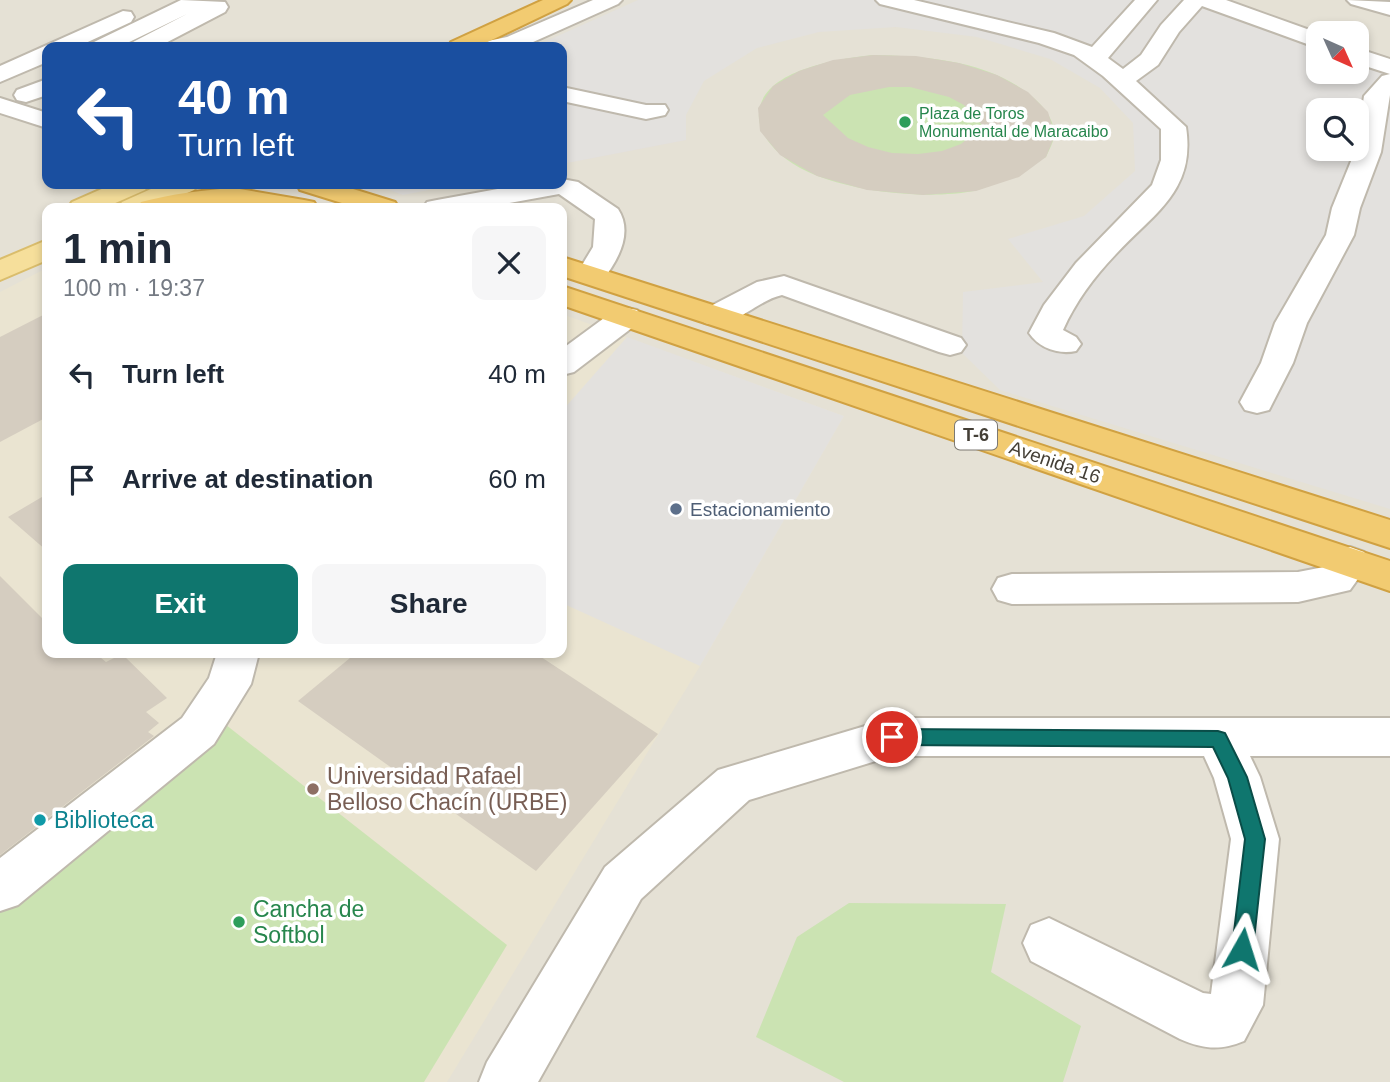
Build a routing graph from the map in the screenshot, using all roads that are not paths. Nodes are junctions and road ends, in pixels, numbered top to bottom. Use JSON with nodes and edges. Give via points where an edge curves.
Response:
{"nodes":[{"id":1,"x":512,"y":0,"type":"edge"},
{"id":2,"x":560,"y":0,"type":"edge"},
{"id":3,"x":611,"y":0,"type":"edge"},
{"id":4,"x":887,"y":0,"type":"edge"},
{"id":5,"x":1146,"y":0,"type":"edge"},
{"id":6,"x":1195,"y":0,"type":"edge"},
{"id":7,"x":1206,"y":0,"type":"edge"},
{"id":8,"x":1357,"y":0,"type":"edge"},
{"id":9,"x":1390,"y":9,"type":"edge"},
{"id":10,"x":131,"y":13,"type":"dead end"},
{"id":11,"x":1306,"y":37,"type":"edge"},
{"id":12,"x":70,"y":42,"type":"edge"},
{"id":13,"x":112,"y":42,"type":"edge"},
{"id":14,"x":150,"y":42,"type":"edge"},
{"id":15,"x":452,"y":42,"type":"edge"},
{"id":16,"x":455,"y":42,"type":"edge"},
{"id":17,"x":514,"y":42,"type":"edge"},
{"id":18,"x":42,"y":55,"type":"edge"},
{"id":19,"x":1094,"y":60,"type":"junction"},
{"id":20,"x":1369,"y":60,"type":"edge"},
{"id":21,"x":1390,"y":67,"type":"edge"},
{"id":22,"x":0,"y":75,"type":"edge"},
{"id":23,"x":1119,"y":79,"type":"junction"},
{"id":24,"x":1390,"y":81,"type":"edge"},
{"id":25,"x":0,"y":87,"type":"edge"},
{"id":26,"x":40,"y":94,"type":"edge"},
{"id":27,"x":567,"y":95,"type":"edge"},
{"id":28,"x":0,"y":105,"type":"edge"},
{"id":29,"x":656,"y":110,"type":"dead end"},
{"id":30,"x":42,"y":119,"type":"edge"},
{"id":31,"x":567,"y":188,"type":"edge"},
{"id":32,"x":100,"y":189,"type":"edge"},
{"id":33,"x":124,"y":189,"type":"edge"},
{"id":34,"x":173,"y":189,"type":"edge"},
{"id":35,"x":250,"y":189,"type":"edge"},
{"id":36,"x":334,"y":189,"type":"edge"},
{"id":37,"x":535,"y":189,"type":"edge"},
{"id":38,"x":85,"y":203,"type":"edge"},
{"id":39,"x":91,"y":203,"type":"edge"},
{"id":40,"x":143,"y":203,"type":"edge"},
{"id":41,"x":175,"y":203,"type":"edge"},
{"id":42,"x":276,"y":203,"type":"edge"},
{"id":43,"x":291,"y":203,"type":"edge"},
{"id":44,"x":372,"y":203,"type":"edge"},
{"id":45,"x":463,"y":203,"type":"edge"},
{"id":46,"x":42,"y":226,"type":"edge"},
{"id":47,"x":0,"y":246,"type":"edge"},
{"id":48,"x":42,"y":251,"type":"edge"},
{"id":49,"x":576,"y":270,"type":"edge"},
{"id":50,"x":0,"y":271,"type":"edge"},
{"id":51,"x":567,"y":297,"type":"edge"},
{"id":52,"x":716,"y":316,"type":"junction"},
{"id":53,"x":626,"y":317,"type":"junction"},
{"id":54,"x":1065,"y":344,"type":"dead end"},
{"id":55,"x":950,"y":345,"type":"dead end"},
{"id":56,"x":567,"y":361,"type":"edge"},
{"id":57,"x":1256,"y":402,"type":"dead end"},
{"id":58,"x":1390,"y":534,"type":"edge"},
{"id":59,"x":1350,"y":562,"type":"junction"},
{"id":60,"x":1390,"y":576,"type":"edge"},
{"id":61,"x":1012,"y":589,"type":"dead end"},
{"id":62,"x":237,"y":658,"type":"edge"},
{"id":63,"x":1390,"y":737,"type":"edge"},
{"id":64,"x":1218,"y":739,"type":"junction"},
{"id":65,"x":0,"y":888,"type":"edge"},
{"id":66,"x":1049,"y":943,"type":"dead end"},
{"id":67,"x":507,"y":1082,"type":"edge"}],
"edges":[{"from":1,"to":15,"type":"highway"},
{"from":2,"to":16,"type":"highway"},
{"from":3,"to":17,"type":"street"},
{"from":4,"to":19,"type":"street","via":[[1046,38],[1083,50]]},
{"from":5,"to":19,"type":"street"},
{"from":6,"to":23,"type":"street","via":[[1138,73]]},
{"from":7,"to":11,"type":"street"},
{"from":8,"to":9,"type":"street"},
{"from":10,"to":12,"type":"street"},
{"from":13,"to":14,"type":"street","via":[[189,5],[217,7]]},
{"from":18,"to":22,"type":"street"},
{"from":19,"to":23,"type":"street"},
{"from":20,"to":21,"type":"street"},
{"from":23,"to":54,"type":"street","via":[[1173,127],[1175,163],[1168,182],[1060,301],[1045,333]]},
{"from":24,"to":57,"type":"street","via":[[1376,96],[1368,152],[1340,234],[1291,323]]},
{"from":25,"to":26,"type":"street"},
{"from":27,"to":29,"type":"street","via":[[646,112]]},
{"from":28,"to":30,"type":"street"},
{"from":31,"to":49,"type":"street","via":[[608,215],[612,230],[603,261]]},
{"from":32,"to":38,"type":"main road"},
{"from":33,"to":39,"type":"main road"},
{"from":34,"to":40,"type":"main road"},
{"from":35,"to":43,"type":"highway"},
{"from":36,"to":44,"type":"highway"},
{"from":37,"to":45,"type":"street"},
{"from":41,"to":42,"type":"highway","via":[[234,196]]},
{"from":46,"to":47,"type":"main road"},
{"from":48,"to":50,"type":"main road"},
{"from":49,"to":52,"type":"highway","name":"Avenida 16","number":"T-6"},
{"from":51,"to":53,"type":"highway","name":"Avenida 16","number":"T-6"},
{"from":52,"to":55,"type":"street","via":[[768,288],[784,285]]},
{"from":52,"to":58,"type":"highway","name":"Avenida 16","number":"T-6"},
{"from":53,"to":56,"type":"street"},
{"from":53,"to":59,"type":"highway","name":"Avenida 16","number":"T-6"},
{"from":59,"to":60,"type":"highway","name":"Avenida 16","number":"T-6"},
{"from":59,"to":61,"type":"street","via":[[1336,579],[1298,587]]},
{"from":62,"to":65,"type":"street","via":[[229,684],[198,732]]},
{"from":63,"to":64,"type":"street"},
{"from":64,"to":66,"type":"street","via":[[1237,777],[1255,839],[1236,1005],[1225,1022],[1199,1020]]},
{"from":64,"to":67,"type":"street","via":[[892,737],[734,784],[623,883]]}]}
